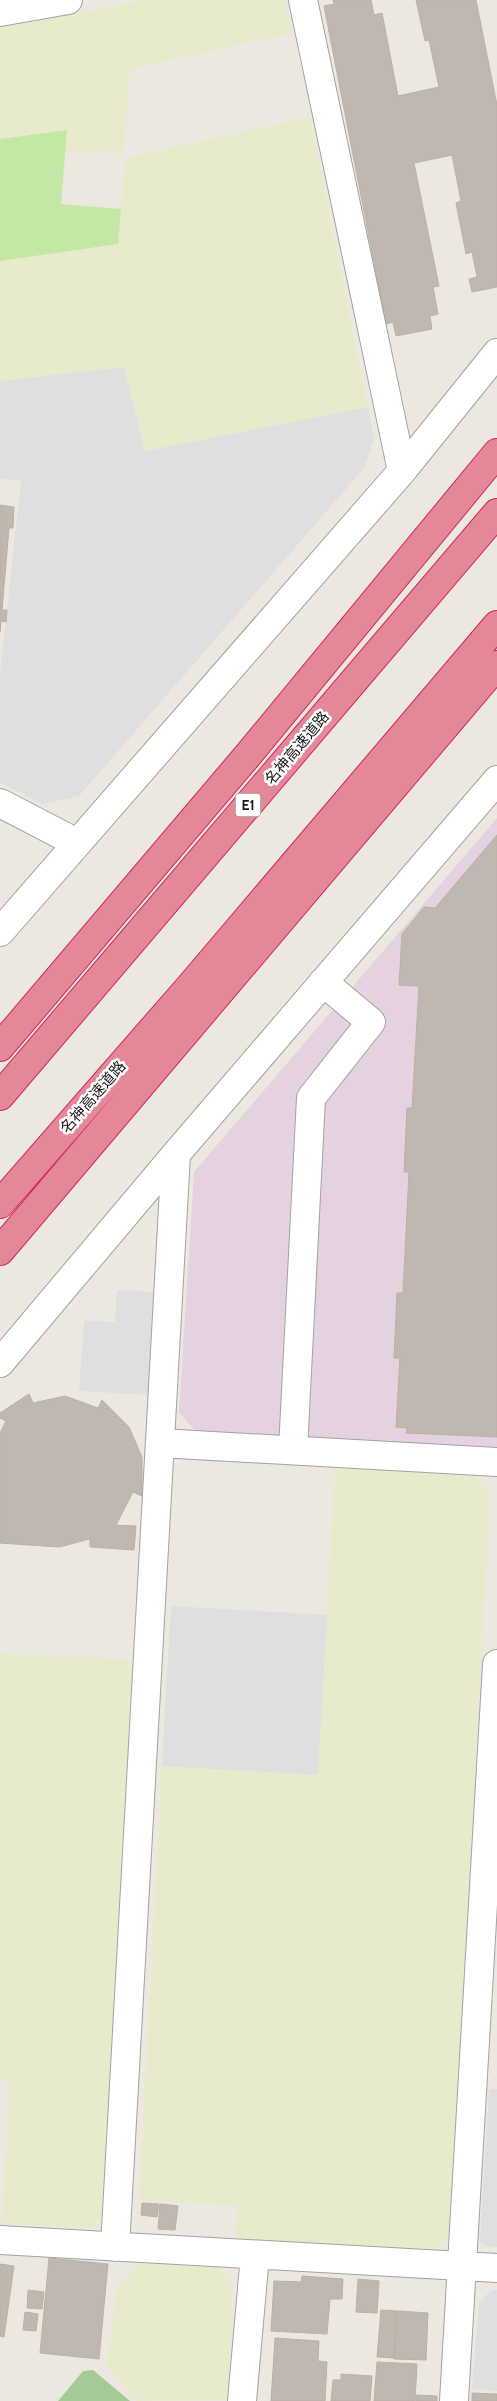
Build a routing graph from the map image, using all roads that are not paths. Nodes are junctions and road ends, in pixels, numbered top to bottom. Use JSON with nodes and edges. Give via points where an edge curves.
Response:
{"nodes":[{"id":1,"x":68,"y":0,"type":"edge"},
{"id":2,"x":303,"y":0,"type":"edge"},
{"id":3,"x":0,"y":12,"type":"edge"},
{"id":4,"x":497,"y":353,"type":"edge"},
{"id":5,"x":497,"y":453,"type":"edge"},
{"id":6,"x":402,"y":470,"type":"junction"},
{"id":7,"x":497,"y":514,"type":"edge"},
{"id":8,"x":497,"y":625,"type":"edge"},
{"id":9,"x":497,"y":665,"type":"edge"},
{"id":10,"x":497,"y":780,"type":"edge"},
{"id":11,"x":0,"y":803,"type":"edge"},
{"id":12,"x":77,"y":843,"type":"junction"},
{"id":13,"x":0,"y":932,"type":"edge"},
{"id":14,"x":323,"y":982,"type":"junction"},
{"id":15,"x":0,"y":1047,"type":"edge"},
{"id":16,"x":0,"y":1096,"type":"edge"},
{"id":17,"x":176,"y":1154,"type":"junction"},
{"id":18,"x":0,"y":1204,"type":"edge"},
{"id":19,"x":0,"y":1251,"type":"edge"},
{"id":20,"x":0,"y":1363,"type":"edge"},
{"id":21,"x":160,"y":1443,"type":"junction"},
{"id":22,"x":293,"y":1450,"type":"junction"},
{"id":23,"x":497,"y":1462,"type":"edge"},
{"id":24,"x":497,"y":1664,"type":"edge"},
{"id":25,"x":0,"y":2240,"type":"edge"},
{"id":26,"x":115,"y":2247,"type":"junction"},
{"id":27,"x":255,"y":2255,"type":"junction"},
{"id":28,"x":463,"y":2266,"type":"junction"},
{"id":29,"x":497,"y":2268,"type":"edge"},
{"id":30,"x":242,"y":2401,"type":"edge"},
{"id":31,"x":454,"y":2401,"type":"edge"}],
"edges":[{"from":1,"to":3,"type":"street"},
{"from":2,"to":6,"type":"street"},
{"from":4,"to":6,"type":"street"},
{"from":5,"to":15,"type":"highway","via":[[248,755]]},
{"from":6,"to":12,"type":"street"},
{"from":7,"to":16,"type":"highway","name":"名神高速道路","number":"E1"},
{"from":8,"to":18,"type":"highway","name":"名神高速道路"},
{"from":9,"to":19,"type":"highway"},
{"from":10,"to":14,"type":"street"},
{"from":11,"to":12,"type":"street"},
{"from":12,"to":13,"type":"street"},
{"from":14,"to":17,"type":"street"},
{"from":14,"to":22,"type":"street","via":[[371,1022],[310,1098]]},
{"from":17,"to":20,"type":"street"},
{"from":17,"to":21,"type":"street"},
{"from":21,"to":22,"type":"street"},
{"from":21,"to":26,"type":"street"},
{"from":22,"to":23,"type":"street"},
{"from":24,"to":28,"type":"street"},
{"from":25,"to":26,"type":"street"},
{"from":26,"to":27,"type":"street"},
{"from":27,"to":28,"type":"street"},
{"from":27,"to":30,"type":"street"},
{"from":28,"to":29,"type":"street"},
{"from":28,"to":31,"type":"street"}]}
